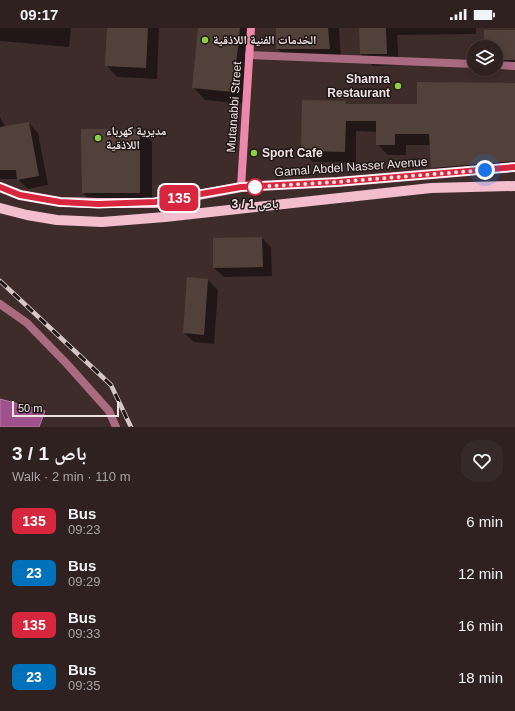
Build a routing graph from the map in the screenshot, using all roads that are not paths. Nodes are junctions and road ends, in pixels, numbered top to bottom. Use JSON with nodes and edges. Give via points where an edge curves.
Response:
{"nodes":[{"id":1,"x":251,"y":28,"type":"edge"},
{"id":2,"x":249,"y":55,"type":"junction"},
{"id":3,"x":467,"y":64,"type":"edge"},
{"id":4,"x":503,"y":65,"type":"edge"},
{"id":5,"x":515,"y":66,"type":"edge"},
{"id":6,"x":515,"y":167,"type":"edge"},
{"id":7,"x":515,"y":186,"type":"edge"},
{"id":8,"x":0,"y":187,"type":"edge"},
{"id":9,"x":241,"y":187,"type":"junction"},
{"id":10,"x":0,"y":208,"type":"edge"},
{"id":11,"x":0,"y":304,"type":"edge"},
{"id":12,"x":116,"y":427,"type":"edge"}],
"edges":[{"from":1,"to":2,"type":"street","name":"Mutanabbi Street"},
{"from":2,"to":3,"type":"street"},
{"from":2,"to":9,"type":"street","name":"Mutanabbi Street"},
{"from":4,"to":5,"type":"street"},
{"from":6,"to":9,"type":"main road","name":"Gamal Abdel Nasser Avenue","via":[[337,182]]},
{"from":7,"to":10,"type":"main road","via":[[431,188],[102,222],[57,220]]},
{"from":8,"to":9,"type":"main road","name":"Gamal Abdel Nasser Avenue","via":[[20,195],[60,202],[98,204],[155,202]]},
{"from":11,"to":12,"type":"street","via":[[27,323],[67,364],[109,411]]}]}
